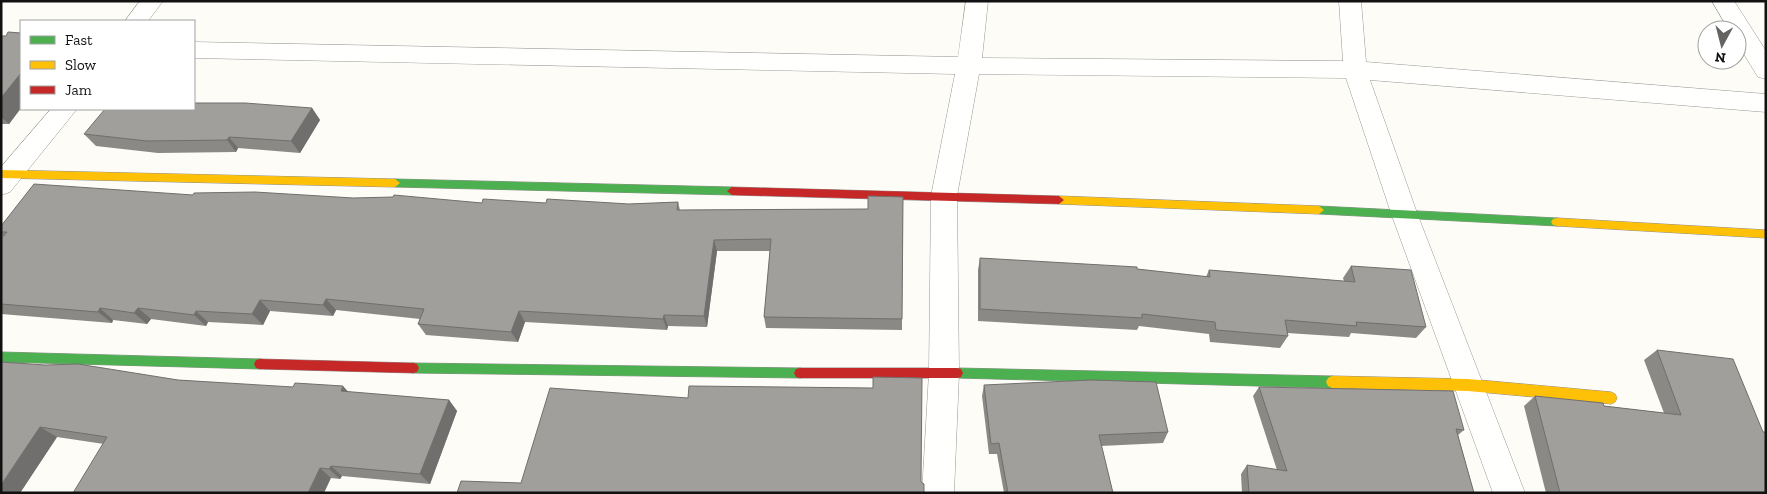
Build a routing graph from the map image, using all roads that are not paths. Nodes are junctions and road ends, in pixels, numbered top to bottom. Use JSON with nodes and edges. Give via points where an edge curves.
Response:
{"nodes":[{"id":1,"x":152,"y":1,"type":"edge"},
{"id":2,"x":977,"y":1,"type":"edge"},
{"id":3,"x":1350,"y":1,"type":"edge"},
{"id":4,"x":1723,"y":1,"type":"edge"},
{"id":5,"x":137,"y":20,"type":"edge"},
{"id":6,"x":195,"y":50,"type":"edge"},
{"id":7,"x":969,"y":66,"type":"junction"},
{"id":8,"x":1355,"y":70,"type":"junction"},
{"id":9,"x":1766,"y":71,"type":"edge"},
{"id":10,"x":1766,"y":103,"type":"edge"},
{"id":11,"x":64,"y":110,"type":"edge"},
{"id":12,"x":4,"y":178,"type":"edge"},
{"id":13,"x":944,"y":196,"type":"junction"},
{"id":14,"x":1404,"y":212,"type":"junction"},
{"id":15,"x":1766,"y":234,"type":"edge"},
{"id":16,"x":1,"y":357,"type":"edge"},
{"id":17,"x":944,"y":373,"type":"junction"},
{"id":18,"x":1468,"y":386,"type":"junction"},
{"id":19,"x":1611,"y":398,"type":"dead end"},
{"id":20,"x":938,"y":493,"type":"edge"},
{"id":21,"x":1509,"y":493,"type":"edge"}],
"edges":[{"from":1,"to":5,"type":"street"},
{"from":2,"to":7,"type":"street"},
{"from":3,"to":8,"type":"street"},
{"from":4,"to":9,"type":"street"},
{"from":6,"to":7,"type":"street"},
{"from":7,"to":8,"type":"street"},
{"from":7,"to":13,"type":"street"},
{"from":8,"to":10,"type":"street"},
{"from":8,"to":14,"type":"street"},
{"from":11,"to":12,"type":"street"},
{"from":12,"to":13,"type":"street"},
{"from":13,"to":14,"type":"street"},
{"from":13,"to":17,"type":"street"},
{"from":14,"to":15,"type":"street"},
{"from":14,"to":18,"type":"street"},
{"from":16,"to":17,"type":"street","via":[[621,372]]},
{"from":17,"to":18,"type":"street"},
{"from":17,"to":20,"type":"street"},
{"from":18,"to":19,"type":"street"},
{"from":18,"to":21,"type":"street"}]}
